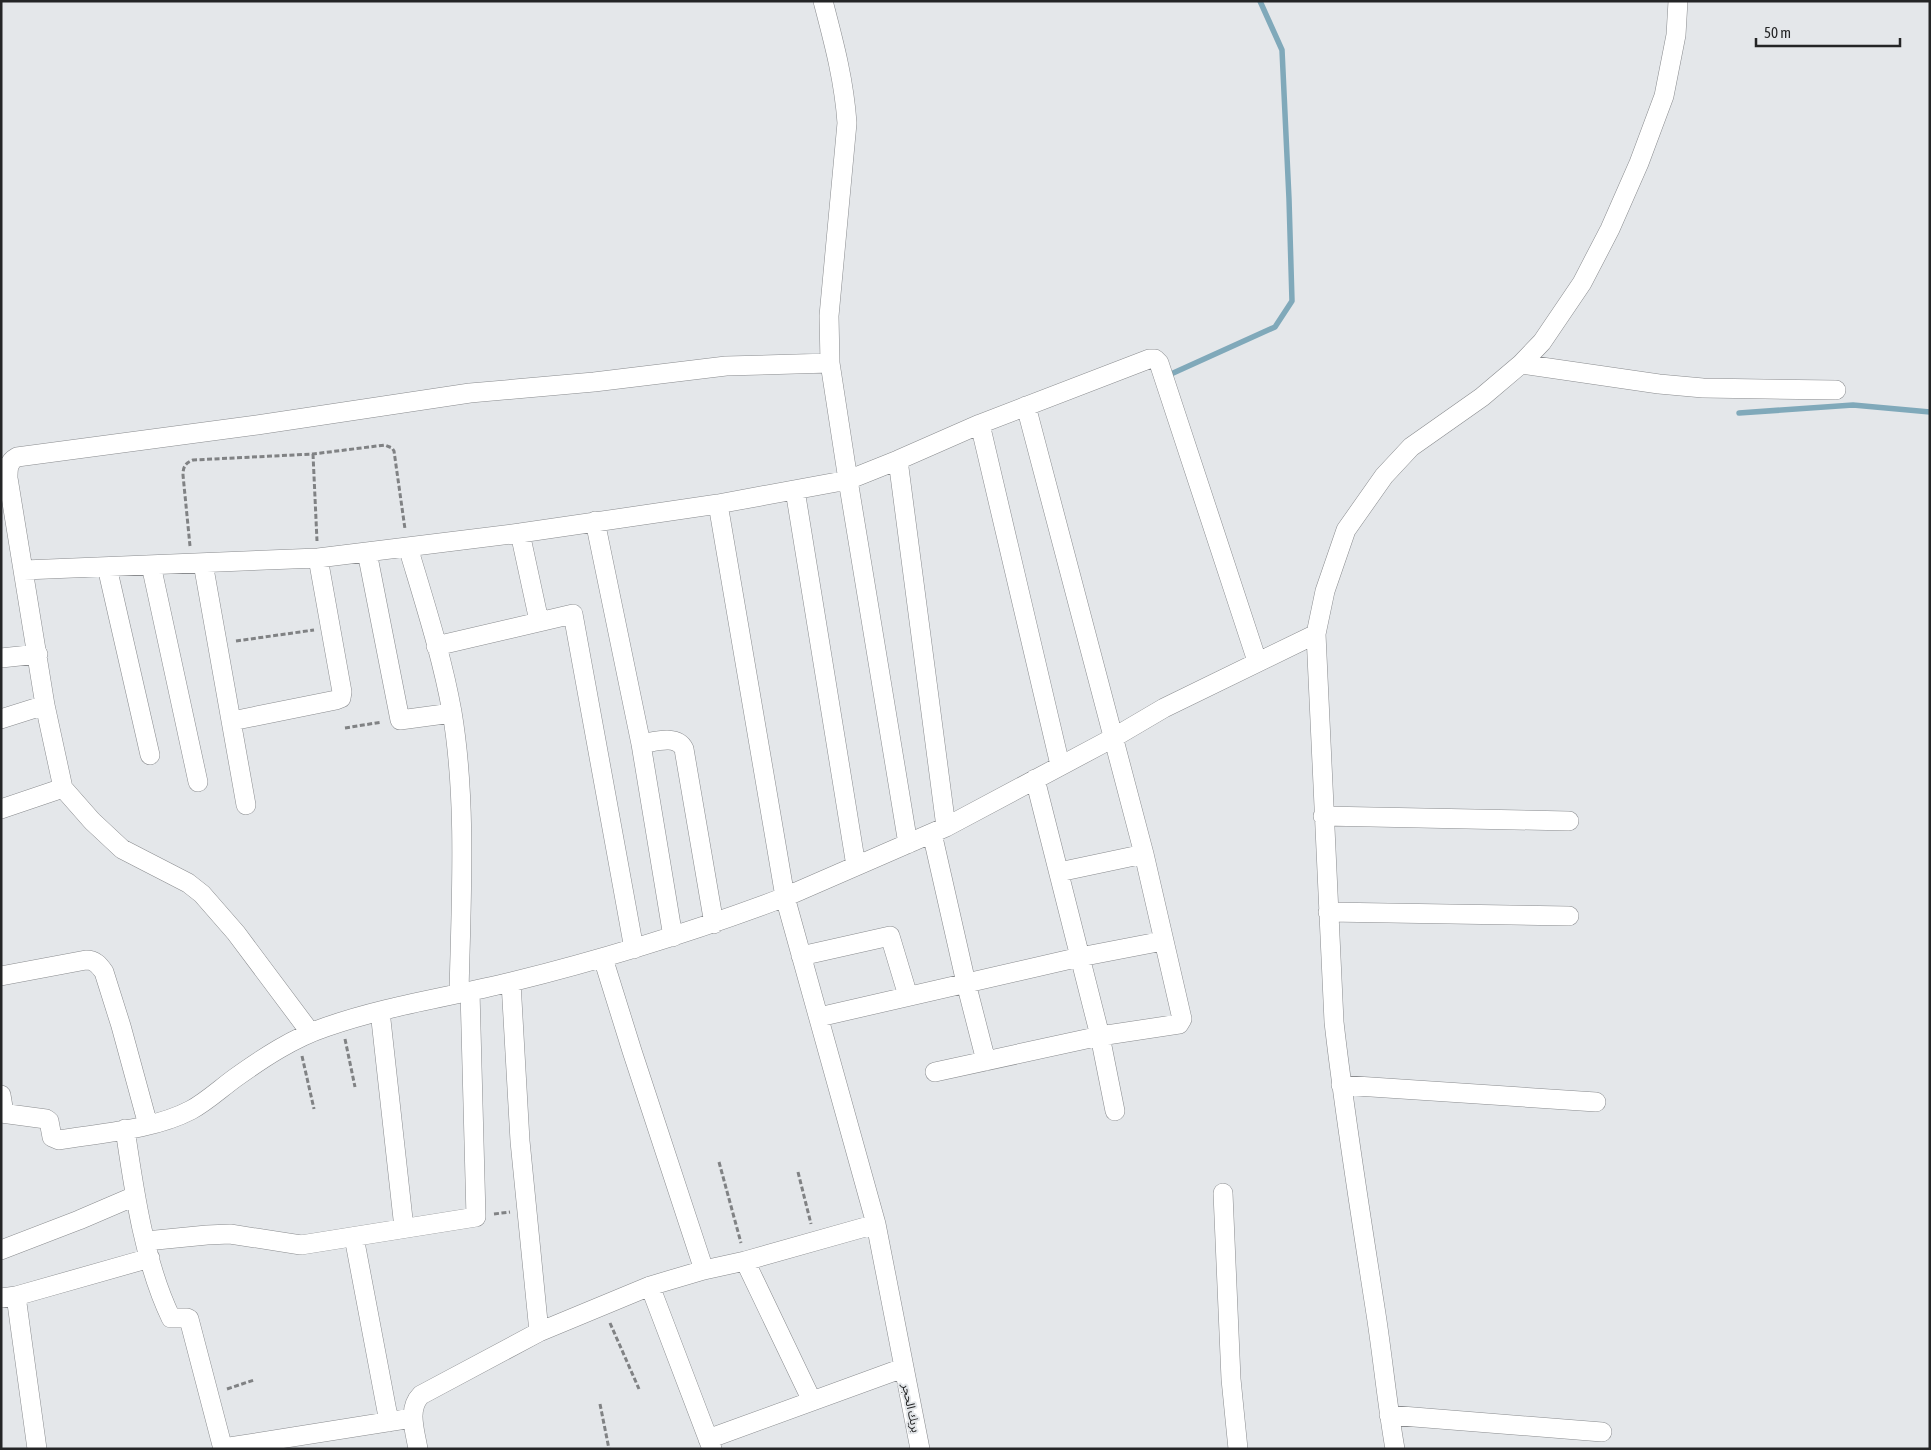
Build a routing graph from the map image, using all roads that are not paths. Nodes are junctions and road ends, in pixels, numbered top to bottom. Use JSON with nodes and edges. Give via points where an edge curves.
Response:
{"nodes":[{"id":1,"x":823,"y":1,"type":"edge"},
{"id":2,"x":1678,"y":1,"type":"edge"},
{"id":3,"x":830,"y":363,"type":"junction"},
{"id":4,"x":1521,"y":364,"type":"junction"},
{"id":5,"x":1836,"y":390,"type":"dead end"},
{"id":6,"x":1026,"y":406,"type":"junction"},
{"id":7,"x":980,"y":424,"type":"junction"},
{"id":8,"x":898,"y":460,"type":"junction"},
{"id":9,"x":848,"y":480,"type":"junction"},
{"id":10,"x":795,"y":490,"type":"junction"},
{"id":11,"x":718,"y":504,"type":"junction"},
{"id":12,"x":595,"y":521,"type":"junction"},
{"id":13,"x":520,"y":533,"type":"junction"},
{"id":14,"x":408,"y":547,"type":"junction"},
{"id":15,"x":367,"y":552,"type":"junction"},
{"id":16,"x":318,"y":558,"type":"junction"},
{"id":17,"x":198,"y":563,"type":"junction"},
{"id":18,"x":151,"y":565,"type":"junction"},
{"id":19,"x":108,"y":567,"type":"junction"},
{"id":20,"x":24,"y":570,"type":"junction"},
{"id":21,"x":540,"y":621,"type":"junction"},
{"id":22,"x":1316,"y":634,"type":"junction"},
{"id":23,"x":436,"y":646,"type":"junction"},
{"id":24,"x":38,"y":654,"type":"junction"},
{"id":25,"x":1,"y":658,"type":"edge"},
{"id":26,"x":1257,"y":661,"type":"junction"},
{"id":27,"x":45,"y":705,"type":"junction"},
{"id":28,"x":452,"y":713,"type":"junction"},
{"id":29,"x":1,"y":719,"type":"edge"},
{"id":30,"x":232,"y":721,"type":"junction"},
{"id":31,"x":1113,"y":738,"type":"junction"},
{"id":32,"x":641,"y":744,"type":"junction"},
{"id":33,"x":150,"y":755,"type":"dead end"},
{"id":34,"x":1060,"y":765,"type":"junction"},
{"id":35,"x":1035,"y":779,"type":"junction"},
{"id":36,"x":198,"y":782,"type":"dead end"},
{"id":37,"x":63,"y":788,"type":"junction"},
{"id":38,"x":246,"y":805,"type":"dead end"},
{"id":39,"x":1,"y":808,"type":"edge"},
{"id":40,"x":1323,"y":816,"type":"junction"},
{"id":41,"x":1569,"y":821,"type":"dead end"},
{"id":42,"x":939,"y":830,"type":"junction"},
{"id":43,"x":908,"y":844,"type":"junction"},
{"id":44,"x":1144,"y":854,"type":"junction"},
{"id":45,"x":856,"y":866,"type":"junction"},
{"id":46,"x":1059,"y":872,"type":"junction"},
{"id":47,"x":785,"y":897,"type":"junction"},
{"id":48,"x":1328,"y":912,"type":"junction"},
{"id":49,"x":1569,"y":916,"type":"dead end"},
{"id":50,"x":714,"y":924,"type":"junction"},
{"id":51,"x":673,"y":937,"type":"junction"},
{"id":52,"x":1163,"y":941,"type":"junction"},
{"id":53,"x":634,"y":949,"type":"junction"},
{"id":54,"x":801,"y":956,"type":"junction"},
{"id":55,"x":1080,"y":957,"type":"junction"},
{"id":56,"x":603,"y":958,"type":"junction"},
{"id":57,"x":1,"y":976,"type":"edge"},
{"id":58,"x":511,"y":982,"type":"junction"},
{"id":59,"x":966,"y":982,"type":"junction"},
{"id":60,"x":464,"y":992,"type":"junction"},
{"id":61,"x":908,"y":996,"type":"junction"},
{"id":62,"x":380,"y":1011,"type":"junction"},
{"id":63,"x":819,"y":1017,"type":"junction"},
{"id":64,"x":304,"y":1035,"type":"junction"},
{"id":65,"x":1100,"y":1036,"type":"junction"},
{"id":66,"x":986,"y":1061,"type":"junction"},
{"id":67,"x":934,"y":1072,"type":"dead end"},
{"id":68,"x":1341,"y":1085,"type":"junction"},
{"id":69,"x":1596,"y":1102,"type":"dead end"},
{"id":70,"x":2,"y":1107,"type":"edge"},
{"id":71,"x":1115,"y":1111,"type":"dead end"},
{"id":72,"x":148,"y":1124,"type":"junction"},
{"id":73,"x":125,"y":1129,"type":"junction"},
{"id":74,"x":1222,"y":1193,"type":"dead end"},
{"id":75,"x":135,"y":1196,"type":"junction"},
{"id":76,"x":876,"y":1224,"type":"junction"},
{"id":77,"x":404,"y":1228,"type":"junction"},
{"id":78,"x":354,"y":1237,"type":"junction"},
{"id":79,"x":1,"y":1250,"type":"edge"},
{"id":80,"x":148,"y":1250,"type":"junction"},
{"id":81,"x":745,"y":1261,"type":"junction"},
{"id":82,"x":704,"y":1270,"type":"junction"},
{"id":83,"x":650,"y":1286,"type":"junction"},
{"id":84,"x":8,"y":1297,"type":"edge"},
{"id":85,"x":539,"y":1332,"type":"junction"},
{"id":86,"x":903,"y":1368,"type":"junction"},
{"id":87,"x":812,"y":1401,"type":"junction"},
{"id":88,"x":1389,"y":1415,"type":"junction"},
{"id":89,"x":412,"y":1418,"type":"junction"},
{"id":90,"x":389,"y":1422,"type":"junction"},
{"id":91,"x":1602,"y":1432,"type":"dead end"},
{"id":92,"x":710,"y":1444,"type":"edge"},
{"id":93,"x":37,"y":1449,"type":"edge"},
{"id":94,"x":223,"y":1449,"type":"edge"},
{"id":95,"x":418,"y":1449,"type":"edge"},
{"id":96,"x":920,"y":1449,"type":"edge"},
{"id":97,"x":1238,"y":1449,"type":"edge"},
{"id":98,"x":1395,"y":1449,"type":"edge"}],
"edges":[{"from":1,"to":3,"type":"street","via":[[841,66],[847,123],[829,316]]},
{"from":2,"to":4,"type":"street","via":[[1676,35],[1664,96],[1639,163],[1582,283],[1542,342]]},
{"from":3,"to":9,"type":"street"},
{"from":3,"to":20,"type":"street","via":[[726,366],[470,393],[17,457],[9,464],[8,478]]},
{"from":4,"to":5,"type":"street","via":[[1703,388]]},
{"from":4,"to":22,"type":"street","via":[[1482,397],[1411,447],[1384,476],[1346,530],[1325,591]]},
{"from":6,"to":7,"type":"street"},
{"from":6,"to":26,"type":"street","via":[[1149,359],[1159,363]]},
{"from":6,"to":31,"type":"street"},
{"from":7,"to":8,"type":"street"},
{"from":7,"to":34,"type":"street"},
{"from":8,"to":9,"type":"street"},
{"from":8,"to":42,"type":"street"},
{"from":9,"to":10,"type":"street"},
{"from":9,"to":43,"type":"street"},
{"from":10,"to":11,"type":"street"},
{"from":10,"to":45,"type":"street"},
{"from":11,"to":12,"type":"street"},
{"from":11,"to":47,"type":"street","name":"بريك الحجر"},
{"from":12,"to":13,"type":"street"},
{"from":12,"to":32,"type":"street"},
{"from":13,"to":14,"type":"street"},
{"from":13,"to":21,"type":"street"},
{"from":14,"to":15,"type":"street"},
{"from":14,"to":23,"type":"street"},
{"from":15,"to":16,"type":"street"},
{"from":15,"to":28,"type":"street","via":[[400,720]]},
{"from":16,"to":17,"type":"street"},
{"from":16,"to":30,"type":"street","via":[[341,698]]},
{"from":17,"to":18,"type":"street"},
{"from":17,"to":30,"type":"street","via":[[218,644]]},
{"from":18,"to":19,"type":"street"},
{"from":18,"to":36,"type":"street"},
{"from":19,"to":20,"type":"street"},
{"from":19,"to":33,"type":"street"},
{"from":20,"to":24,"type":"street"},
{"from":21,"to":23,"type":"street"},
{"from":21,"to":53,"type":"street","via":[[573,614]]},
{"from":22,"to":26,"type":"street"},
{"from":22,"to":40,"type":"street"},
{"from":23,"to":28,"type":"street"},
{"from":24,"to":25,"type":"street"},
{"from":24,"to":27,"type":"street"},
{"from":26,"to":31,"type":"street"},
{"from":27,"to":29,"type":"street"},
{"from":27,"to":37,"type":"street"},
{"from":28,"to":60,"type":"street","via":[[460,790]]},
{"from":30,"to":38,"type":"street"},
{"from":31,"to":34,"type":"street"},
{"from":31,"to":44,"type":"street"},
{"from":32,"to":50,"type":"street","via":[[673,740],[684,749]]},
{"from":32,"to":51,"type":"street"},
{"from":34,"to":35,"type":"street"},
{"from":35,"to":42,"type":"street"},
{"from":35,"to":46,"type":"street"},
{"from":37,"to":39,"type":"street"},
{"from":37,"to":64,"type":"street","via":[[122,849],[188,883],[202,894],[236,933]]},
{"from":40,"to":41,"type":"street"},
{"from":40,"to":48,"type":"street"},
{"from":42,"to":43,"type":"street"},
{"from":42,"to":59,"type":"street"},
{"from":43,"to":45,"type":"street"},
{"from":44,"to":46,"type":"street"},
{"from":44,"to":52,"type":"street"},
{"from":45,"to":47,"type":"street"},
{"from":46,"to":55,"type":"street"},
{"from":47,"to":50,"type":"street"},
{"from":47,"to":54,"type":"street","name":"بريك الحجر"},
{"from":48,"to":49,"type":"street"},
{"from":48,"to":68,"type":"street"},
{"from":50,"to":51,"type":"street"},
{"from":51,"to":53,"type":"street"},
{"from":52,"to":55,"type":"street"},
{"from":52,"to":65,"type":"street","via":[[1182,1022]]},
{"from":53,"to":56,"type":"street"},
{"from":54,"to":61,"type":"street","via":[[890,936]]},
{"from":54,"to":63,"type":"street","name":"بريك الحجر"},
{"from":55,"to":59,"type":"street"},
{"from":55,"to":65,"type":"street"},
{"from":56,"to":58,"type":"street"},
{"from":56,"to":82,"type":"street"},
{"from":57,"to":72,"type":"street","via":[[86,960],[100,965]]},
{"from":58,"to":60,"type":"street"},
{"from":58,"to":85,"type":"street","via":[[525,1210]]},
{"from":59,"to":61,"type":"street"},
{"from":59,"to":66,"type":"street"},
{"from":60,"to":62,"type":"street"},
{"from":60,"to":77,"type":"street","via":[[476,1217]]},
{"from":61,"to":63,"type":"street"},
{"from":62,"to":64,"type":"street"},
{"from":62,"to":77,"type":"street"},
{"from":63,"to":76,"type":"street","name":"بريك الحجر"},
{"from":64,"to":72,"type":"street","via":[[260,1061],[193,1109],[172,1119]]},
{"from":65,"to":66,"type":"street"},
{"from":65,"to":71,"type":"street"},
{"from":66,"to":67,"type":"street"},
{"from":68,"to":69,"type":"street"},
{"from":68,"to":88,"type":"street"},
{"from":70,"to":73,"type":"street","via":[[46,1119],[56,1140]]},
{"from":72,"to":73,"type":"street"},
{"from":73,"to":75,"type":"street"},
{"from":74,"to":97,"type":"street","via":[[1231,1379]]},
{"from":75,"to":79,"type":"street"},
{"from":75,"to":80,"type":"street"},
{"from":76,"to":81,"type":"street"},
{"from":76,"to":86,"type":"street","name":"بريك الحجر"},
{"from":77,"to":78,"type":"street"},
{"from":78,"to":80,"type":"street","via":[[301,1245],[230,1234],[207,1235]]},
{"from":78,"to":90,"type":"street"},
{"from":80,"to":84,"type":"street"},
{"from":80,"to":94,"type":"street","via":[[170,1317],[190,1319]]},
{"from":81,"to":82,"type":"street"},
{"from":81,"to":87,"type":"street"},
{"from":82,"to":83,"type":"street"},
{"from":83,"to":85,"type":"street"},
{"from":83,"to":92,"type":"street"},
{"from":84,"to":93,"type":"street"},
{"from":85,"to":89,"type":"street","via":[[421,1395],[414,1402]]},
{"from":86,"to":87,"type":"street"},
{"from":86,"to":96,"type":"street","name":"بريك الحجر"},
{"from":87,"to":92,"type":"street"},
{"from":88,"to":91,"type":"street"},
{"from":88,"to":98,"type":"street"},
{"from":89,"to":90,"type":"street"},
{"from":89,"to":95,"type":"street"},
{"from":90,"to":94,"type":"street"}]}
